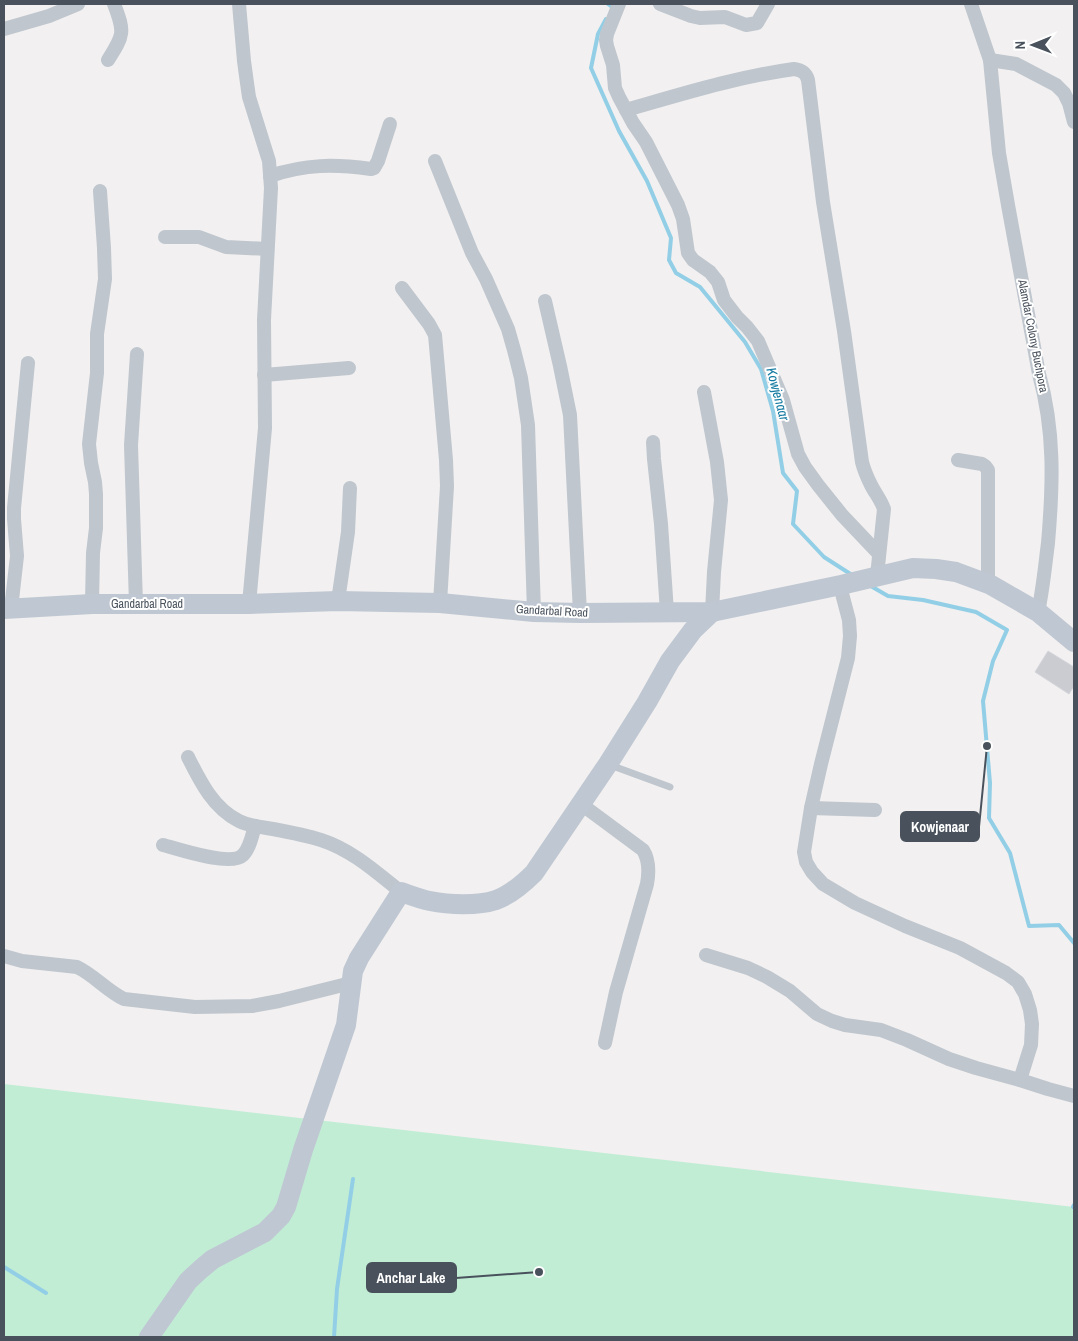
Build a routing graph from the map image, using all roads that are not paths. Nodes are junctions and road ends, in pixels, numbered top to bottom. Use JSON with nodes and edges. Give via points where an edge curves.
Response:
{"nodes":[{"id":1,"x":78,"y":4,"type":"edge"},
{"id":2,"x":114,"y":4,"type":"edge"},
{"id":3,"x":239,"y":4,"type":"edge"},
{"id":4,"x":619,"y":4,"type":"edge"},
{"id":5,"x":660,"y":4,"type":"edge"},
{"id":6,"x":768,"y":4,"type":"edge"},
{"id":7,"x":971,"y":4,"type":"edge"},
{"id":8,"x":4,"y":29,"type":"edge"},
{"id":9,"x":108,"y":60,"type":"dead end"},
{"id":10,"x":990,"y":60,"type":"junction"},
{"id":11,"x":626,"y":110,"type":"junction"},
{"id":12,"x":1074,"y":122,"type":"edge"},
{"id":13,"x":390,"y":124,"type":"dead end"},
{"id":14,"x":435,"y":161,"type":"dead end"},
{"id":15,"x":270,"y":176,"type":"junction"},
{"id":16,"x":100,"y":192,"type":"dead end"},
{"id":17,"x":166,"y":237,"type":"dead end"},
{"id":18,"x":267,"y":249,"type":"junction"},
{"id":19,"x":402,"y":288,"type":"dead end"},
{"id":20,"x":545,"y":301,"type":"dead end"},
{"id":21,"x":137,"y":354,"type":"dead end"},
{"id":22,"x":28,"y":363,"type":"dead end"},
{"id":23,"x":349,"y":368,"type":"dead end"},
{"id":24,"x":264,"y":375,"type":"junction"},
{"id":25,"x":704,"y":392,"type":"dead end"},
{"id":26,"x":653,"y":442,"type":"dead end"},
{"id":27,"x":958,"y":460,"type":"dead end"},
{"id":28,"x":350,"y":488,"type":"dead end"},
{"id":29,"x":880,"y":554,"type":"junction"},
{"id":30,"x":877,"y":576,"type":"junction"},
{"id":31,"x":988,"y":584,"type":"junction"},
{"id":32,"x":841,"y":585,"type":"junction"},
{"id":33,"x":338,"y":601,"type":"junction"},
{"id":34,"x":440,"y":603,"type":"junction"},
{"id":35,"x":92,"y":604,"type":"junction"},
{"id":36,"x":136,"y":604,"type":"junction"},
{"id":37,"x":249,"y":604,"type":"junction"},
{"id":38,"x":7,"y":609,"type":"edge"},
{"id":39,"x":534,"y":612,"type":"junction"},
{"id":40,"x":667,"y":612,"type":"junction"},
{"id":41,"x":712,"y":612,"type":"junction"},
{"id":42,"x":1038,"y":612,"type":"junction"},
{"id":43,"x":580,"y":613,"type":"junction"},
{"id":44,"x":1074,"y":642,"type":"edge"},
{"id":45,"x":188,"y":757,"type":"dead end"},
{"id":46,"x":608,"y":764,"type":"junction"},
{"id":47,"x":670,"y":787,"type":"dead end"},
{"id":48,"x":581,"y":804,"type":"junction"},
{"id":49,"x":811,"y":808,"type":"junction"},
{"id":50,"x":874,"y":810,"type":"dead end"},
{"id":51,"x":255,"y":826,"type":"junction"},
{"id":52,"x":162,"y":845,"type":"dead end"},
{"id":53,"x":400,"y":892,"type":"junction"},
{"id":54,"x":706,"y":955,"type":"dead end"},
{"id":55,"x":4,"y":956,"type":"edge"},
{"id":56,"x":351,"y":983,"type":"junction"},
{"id":57,"x":605,"y":1043,"type":"dead end"},
{"id":58,"x":1020,"y":1080,"type":"junction"},
{"id":59,"x":1074,"y":1096,"type":"edge"},
{"id":60,"x":149,"y":1337,"type":"edge"}],
"edges":[{"from":1,"to":8,"type":"street"},
{"from":2,"to":9,"type":"street","via":[[122,32],[120,42]]},
{"from":3,"to":15,"type":"street","via":[[249,97]]},
{"from":4,"to":11,"type":"street","via":[[606,34],[606,46],[618,97]]},
{"from":5,"to":6,"type":"street","via":[[691,16],[726,17],[746,25],[757,23]]},
{"from":7,"to":10,"type":"street","name":"Alamdar Colony Buchpora"},
{"from":10,"to":12,"type":"street","via":[[1016,64],[1056,85],[1069,103]]},
{"from":10,"to":42,"type":"street","name":"Alamdar Colony Buchpora","via":[[1008,205],[1050,420],[1050,517]]},
{"from":11,"to":29,"type":"street","via":[[678,205],[688,253],[718,282],[724,300],[758,341],[783,400],[798,454],[805,467],[842,515]]},
{"from":11,"to":29,"type":"street","via":[[748,77],[794,69],[806,75],[862,462],[884,509]]},
{"from":13,"to":15,"type":"street","via":[[374,168],[323,165]]},
{"from":14,"to":39,"type":"street","via":[[472,253],[508,329],[521,378],[528,425]]},
{"from":15,"to":18,"type":"street"},
{"from":16,"to":35,"type":"street","via":[[105,279],[97,334],[97,373],[89,444],[96,482]]},
{"from":17,"to":18,"type":"street","via":[[199,238],[226,247]]},
{"from":18,"to":24,"type":"street"},
{"from":19,"to":34,"type":"street","via":[[429,324],[436,346],[447,486]]},
{"from":20,"to":43,"type":"street","via":[[570,415]]},
{"from":21,"to":36,"type":"street","via":[[131,445]]},
{"from":22,"to":38,"type":"street","via":[[14,508],[16,556]]},
{"from":23,"to":24,"type":"street"},
{"from":24,"to":37,"type":"street","via":[[265,428]]},
{"from":25,"to":41,"type":"street","via":[[721,500]]},
{"from":26,"to":40,"type":"street"},
{"from":27,"to":31,"type":"street","via":[[982,464],[988,470]]},
{"from":28,"to":33,"type":"street","via":[[348,532]]},
{"from":29,"to":30,"type":"street"},
{"from":30,"to":31,"type":"street","name":"Gandarbal Road","via":[[913,568],[936,569],[956,572]]},
{"from":30,"to":32,"type":"street","name":"Gandarbal Road"},
{"from":31,"to":42,"type":"street","name":"Gandarbal Road"},
{"from":32,"to":41,"type":"street","name":"Gandarbal Road"},
{"from":32,"to":49,"type":"street","via":[[849,620],[848,658]]},
{"from":33,"to":34,"type":"street","name":"Gandarbal Road"},
{"from":33,"to":37,"type":"street","name":"Gandarbal Road"},
{"from":34,"to":39,"type":"street","name":"Gandarbal Road"},
{"from":35,"to":36,"type":"street","name":"Gandarbal Road"},
{"from":35,"to":38,"type":"street","name":"Gandarbal Road"},
{"from":36,"to":37,"type":"street","name":"Gandarbal Road"},
{"from":39,"to":43,"type":"street","name":"Gandarbal Road"},
{"from":40,"to":41,"type":"street","name":"Gandarbal Road"},
{"from":40,"to":43,"type":"street","name":"Gandarbal Road"},
{"from":41,"to":46,"type":"street","via":[[670,661]]},
{"from":42,"to":44,"type":"street","name":"Gandarbal Road"},
{"from":45,"to":51,"type":"street","via":[[209,795],[225,811]]},
{"from":46,"to":47,"type":"lane"},
{"from":46,"to":48,"type":"street"},
{"from":48,"to":53,"type":"street","via":[[534,873],[498,899],[483,903],[444,903]]},
{"from":48,"to":57,"type":"street","via":[[643,850],[648,861],[647,884]]},
{"from":49,"to":50,"type":"street"},
{"from":49,"to":58,"type":"street","via":[[804,852],[806,862],[823,884],[855,903],[974,955],[1018,982],[1025,994],[1032,1024],[1031,1045]]},
{"from":51,"to":52,"type":"street","via":[[245,854],[235,860]]},
{"from":51,"to":53,"type":"street","via":[[297,834],[343,850]]},
{"from":53,"to":56,"type":"street","via":[[359,958]]},
{"from":54,"to":58,"type":"street","via":[[767,976],[817,1014],[832,1021],[881,1030],[949,1059]]},
{"from":55,"to":56,"type":"street","via":[[78,967],[124,999],[195,1007],[279,1002]]},
{"from":56,"to":60,"type":"street","via":[[346,1025],[281,1216],[265,1232],[201,1268],[188,1281]]},
{"from":58,"to":59,"type":"street"}]}
